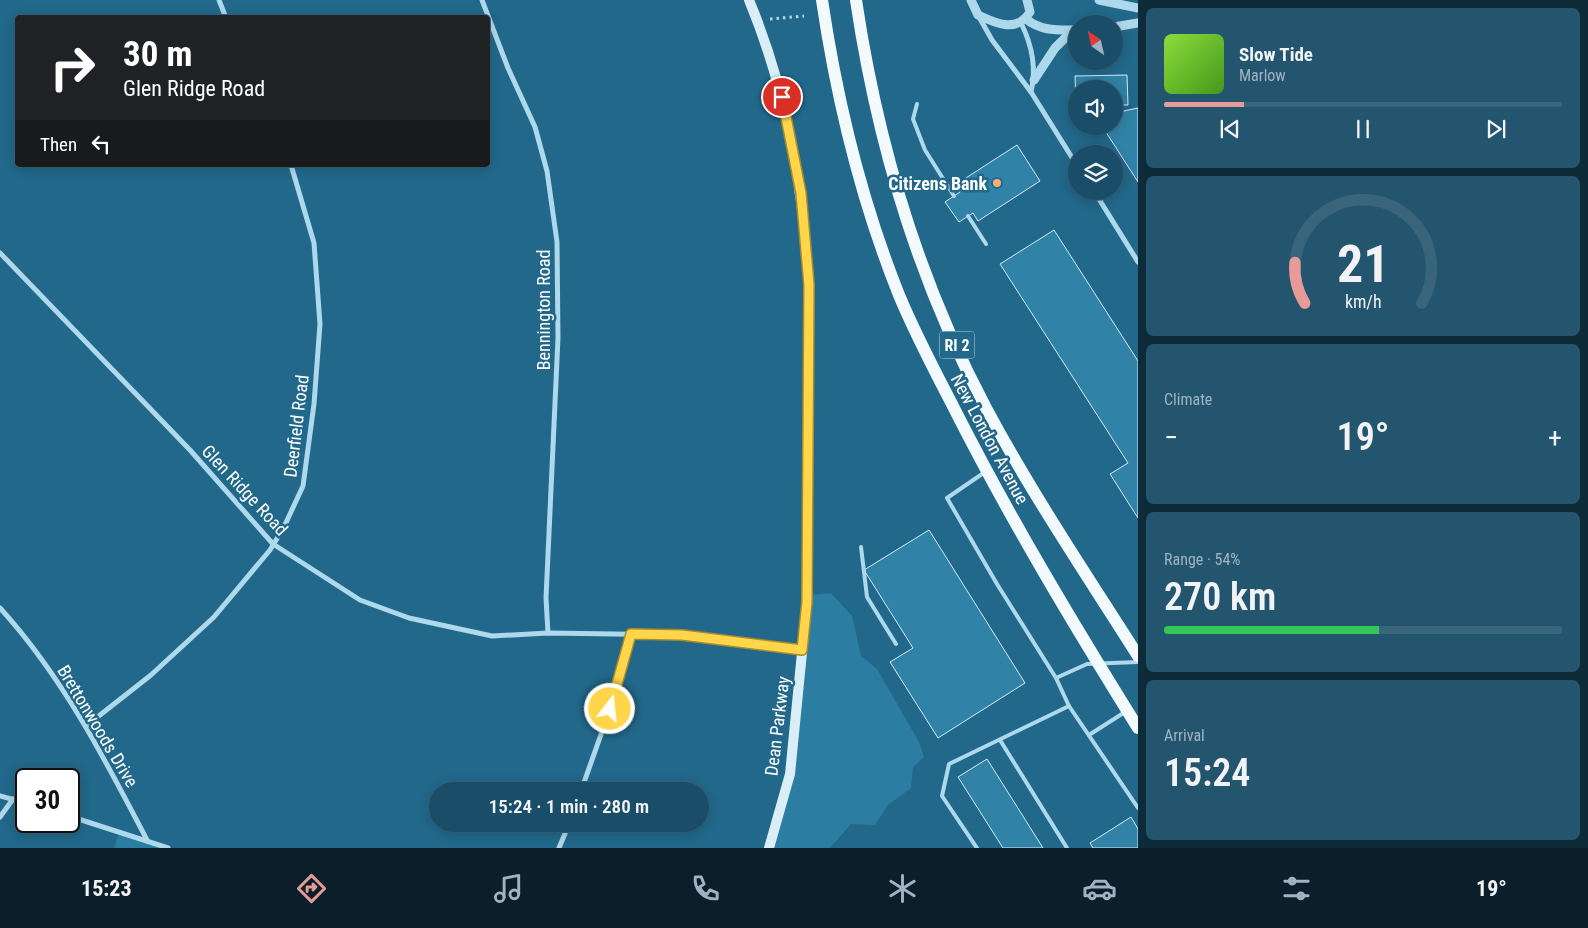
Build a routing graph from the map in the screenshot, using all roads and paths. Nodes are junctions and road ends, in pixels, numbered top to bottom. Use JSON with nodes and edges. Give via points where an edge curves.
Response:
{"nodes":[{"id":1,"x":219,"y":0,"type":"edge"},
{"id":2,"x":482,"y":0,"type":"edge"},
{"id":3,"x":749,"y":0,"type":"edge"},
{"id":4,"x":822,"y":0,"type":"edge"},
{"id":5,"x":856,"y":0,"type":"edge"},
{"id":6,"x":970,"y":0,"type":"edge"},
{"id":7,"x":1027,"y":0,"type":"edge"},
{"id":8,"x":1099,"y":0,"type":"edge"},
{"id":9,"x":1138,"y":8,"type":"edge"},
{"id":10,"x":225,"y":15,"type":"edge"},
{"id":11,"x":488,"y":15,"type":"edge"},
{"id":12,"x":978,"y":15,"type":"junction"},
{"id":13,"x":804,"y":16,"type":"dead end"},
{"id":14,"x":758,"y":20,"type":"junction"},
{"id":15,"x":490,"y":21,"type":"edge"},
{"id":16,"x":1023,"y":22,"type":"junction"},
{"id":17,"x":1138,"y":23,"type":"edge"},
{"id":18,"x":1123,"y":26,"type":"edge"},
{"id":19,"x":1068,"y":30,"type":"edge"},
{"id":20,"x":1068,"y":36,"type":"edge"},
{"id":21,"x":1034,"y":80,"type":"junction"},
{"id":22,"x":1031,"y":92,"type":"junction"},
{"id":23,"x":917,"y":104,"type":"dead end"},
{"id":24,"x":1068,"y":151,"type":"edge"},
{"id":25,"x":292,"y":167,"type":"edge"},
{"id":26,"x":954,"y":196,"type":"dead end"},
{"id":27,"x":1100,"y":200,"type":"edge"},
{"id":28,"x":968,"y":216,"type":"dead end"},
{"id":29,"x":986,"y":244,"type":"dead end"},
{"id":30,"x":0,"y":253,"type":"edge"},
{"id":31,"x":1138,"y":262,"type":"edge"},
{"id":32,"x":986,"y":471,"type":"junction"},
{"id":33,"x":273,"y":544,"type":"junction"},
{"id":34,"x":861,"y":547,"type":"dead end"},
{"id":35,"x":0,"y":608,"type":"edge"},
{"id":36,"x":548,"y":633,"type":"junction"},
{"id":37,"x":631,"y":634,"type":"junction"},
{"id":38,"x":896,"y":644,"type":"dead end"},
{"id":39,"x":802,"y":650,"type":"junction"},
{"id":40,"x":1138,"y":656,"type":"edge"},
{"id":41,"x":1138,"y":662,"type":"edge"},
{"id":42,"x":1099,"y":663,"type":"junction"},
{"id":43,"x":1056,"y":678,"type":"junction"},
{"id":44,"x":1070,"y":706,"type":"junction"},
{"id":45,"x":1127,"y":711,"type":"junction"},
{"id":46,"x":86,"y":726,"type":"junction"},
{"id":47,"x":1138,"y":728,"type":"edge"},
{"id":48,"x":1089,"y":735,"type":"junction"},
{"id":49,"x":1000,"y":740,"type":"junction"},
{"id":50,"x":584,"y":782,"type":"edge"},
{"id":51,"x":0,"y":796,"type":"edge"},
{"id":52,"x":13,"y":799,"type":"joint"},
{"id":53,"x":1138,"y":808,"type":"edge"},
{"id":54,"x":0,"y":818,"type":"edge"},
{"id":55,"x":80,"y":819,"type":"edge"},
{"id":56,"x":565,"y":832,"type":"edge"},
{"id":57,"x":147,"y":840,"type":"junction"},
{"id":58,"x":168,"y":848,"type":"edge"},
{"id":59,"x":558,"y":848,"type":"edge"},
{"id":60,"x":769,"y":848,"type":"edge"},
{"id":61,"x":978,"y":848,"type":"edge"},
{"id":62,"x":1067,"y":848,"type":"edge"}],
"edges":[{"from":1,"to":10,"type":"street"},
{"from":2,"to":11,"type":"street","name":"Bennington Road"},
{"from":3,"to":14,"type":"main road","name":"Dean Parkway"},
{"from":4,"to":32,"type":"main road","name":"New London Avenue","number":"RI 2","via":[[835,82],[849,142],[880,245],[919,338]]},
{"from":5,"to":40,"type":"main road","name":"New London Avenue","number":"RI 2","via":[[889,164],[941,310],[1004,440]]},
{"from":6,"to":12,"type":"street"},
{"from":7,"to":16,"type":"street","via":[[1030,12]]},
{"from":8,"to":9,"type":"street"},
{"from":12,"to":16,"type":"street","via":[[1008,26]]},
{"from":12,"to":22,"type":"street","via":[[1014,73]]},
{"from":13,"to":14,"type":"path"},
{"from":14,"to":39,"type":"main road","name":"Dean Parkway","via":[[782,97],[801,193],[809,285],[807,602]]},
{"from":15,"to":36,"type":"street","name":"Bennington Road","via":[[535,127],[547,171],[557,242],[558,338],[546,598]]},
{"from":16,"to":19,"type":"street","via":[[1048,30]]},
{"from":16,"to":21,"type":"street","via":[[1031,45]]},
{"from":17,"to":18,"type":"street"},
{"from":20,"to":21,"type":"street","via":[[1055,48]]},
{"from":21,"to":22,"type":"street"},
{"from":22,"to":24,"type":"street"},
{"from":23,"to":26,"type":"lane","via":[[913,119],[925,150]]},
{"from":25,"to":33,"type":"street","name":"Deerfield Road","via":[[314,242],[320,324],[303,486]]},
{"from":27,"to":31,"type":"street"},
{"from":28,"to":29,"type":"lane"},
{"from":30,"to":33,"type":"street","name":"Glen Ridge Road","via":[[190,450]]},
{"from":32,"to":42,"type":"main road","name":"New London Avenue","number":"RI 2","via":[[1046,578]]},
{"from":32,"to":43,"type":"lane","via":[[947,498],[996,584]]},
{"from":33,"to":36,"type":"street","name":"Glen Ridge Road","via":[[360,600],[409,618],[492,636]]},
{"from":33,"to":46,"type":"street","name":"Deerfield Road","via":[[214,617],[151,675]]},
{"from":34,"to":38,"type":"lane","via":[[867,597]]},
{"from":35,"to":46,"type":"street","name":"Brettonwoods Drive","via":[[66,694]]},
{"from":36,"to":37,"type":"street","name":"Glen Ridge Road"},
{"from":37,"to":39,"type":"street","name":"Glen Ridge Road","via":[[682,635]]},
{"from":37,"to":50,"type":"street","via":[[610,709]]},
{"from":39,"to":60,"type":"main road","name":"Dean Parkway","via":[[790,774]]},
{"from":41,"to":42,"type":"lane"},
{"from":42,"to":43,"type":"lane","via":[[1077,667]]},
{"from":42,"to":45,"type":"main road","name":"New London Avenue","number":"RI 2"},
{"from":43,"to":44,"type":"lane"},
{"from":44,"to":48,"type":"lane"},
{"from":44,"to":49,"type":"lane"},
{"from":45,"to":47,"type":"main road","name":"New London Avenue","number":"RI 2"},
{"from":45,"to":48,"type":"lane"},
{"from":46,"to":57,"type":"street","name":"Brettonwoods Drive"},
{"from":48,"to":53,"type":"lane"},
{"from":49,"to":61,"type":"lane","via":[[949,764],[942,796]]},
{"from":49,"to":62,"type":"lane"},
{"from":51,"to":52,"type":"street"},
{"from":52,"to":54,"type":"street"},
{"from":55,"to":57,"type":"street"},
{"from":56,"to":59,"type":"street"},
{"from":57,"to":58,"type":"street"}]}
